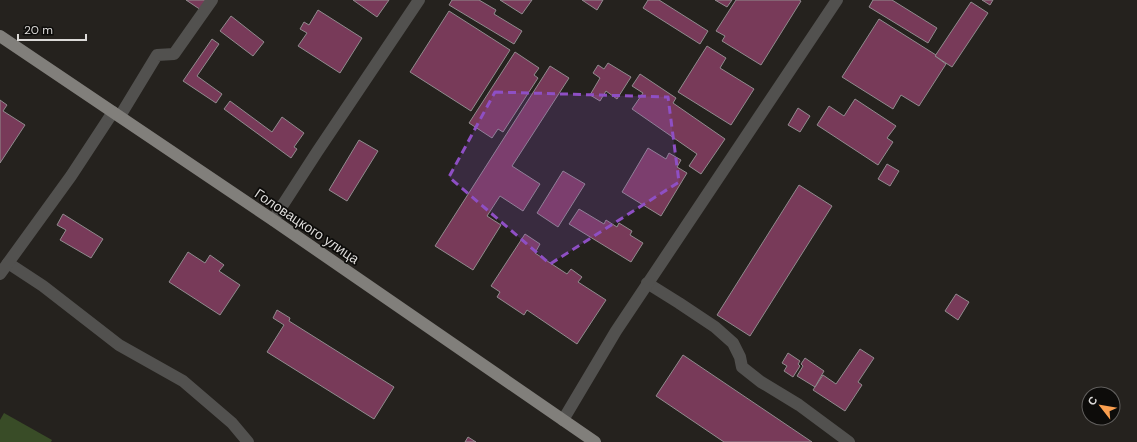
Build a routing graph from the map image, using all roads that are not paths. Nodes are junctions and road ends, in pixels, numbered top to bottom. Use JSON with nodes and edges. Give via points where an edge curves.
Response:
{"nodes":[{"id":1,"x":212,"y":0,"type":"edge"},
{"id":2,"x":419,"y":0,"type":"edge"},
{"id":3,"x":837,"y":0,"type":"edge"},
{"id":4,"x":0,"y":36,"type":"edge"},
{"id":5,"x":116,"y":114,"type":"junction"},
{"id":6,"x":273,"y":220,"type":"junction"},
{"id":7,"x":8,"y":263,"type":"junction"},
{"id":8,"x":0,"y":274,"type":"edge"},
{"id":9,"x":647,"y":283,"type":"junction"},
{"id":10,"x":563,"y":420,"type":"junction"},
{"id":11,"x":248,"y":442,"type":"edge"},
{"id":12,"x":595,"y":442,"type":"edge"},
{"id":13,"x":849,"y":442,"type":"edge"}],
"edges":[{"from":1,"to":5,"type":"street","via":[[174,54],[157,54]]},
{"from":2,"to":6,"type":"street"},
{"from":3,"to":9,"type":"street"},
{"from":4,"to":5,"type":"main road","name":"Головацкого улица"},
{"from":5,"to":6,"type":"main road","name":"Головацкого улица"},
{"from":5,"to":7,"type":"street"},
{"from":6,"to":10,"type":"main road","name":"Головацкого улица"},
{"from":7,"to":8,"type":"street"},
{"from":7,"to":11,"type":"street","via":[[43,286],[118,345],[183,381],[232,423]]},
{"from":9,"to":10,"type":"street"},
{"from":9,"to":13,"type":"street","via":[[715,327],[733,343],[742,367]]},
{"from":10,"to":12,"type":"main road","name":"Головацкого улица"}]}
